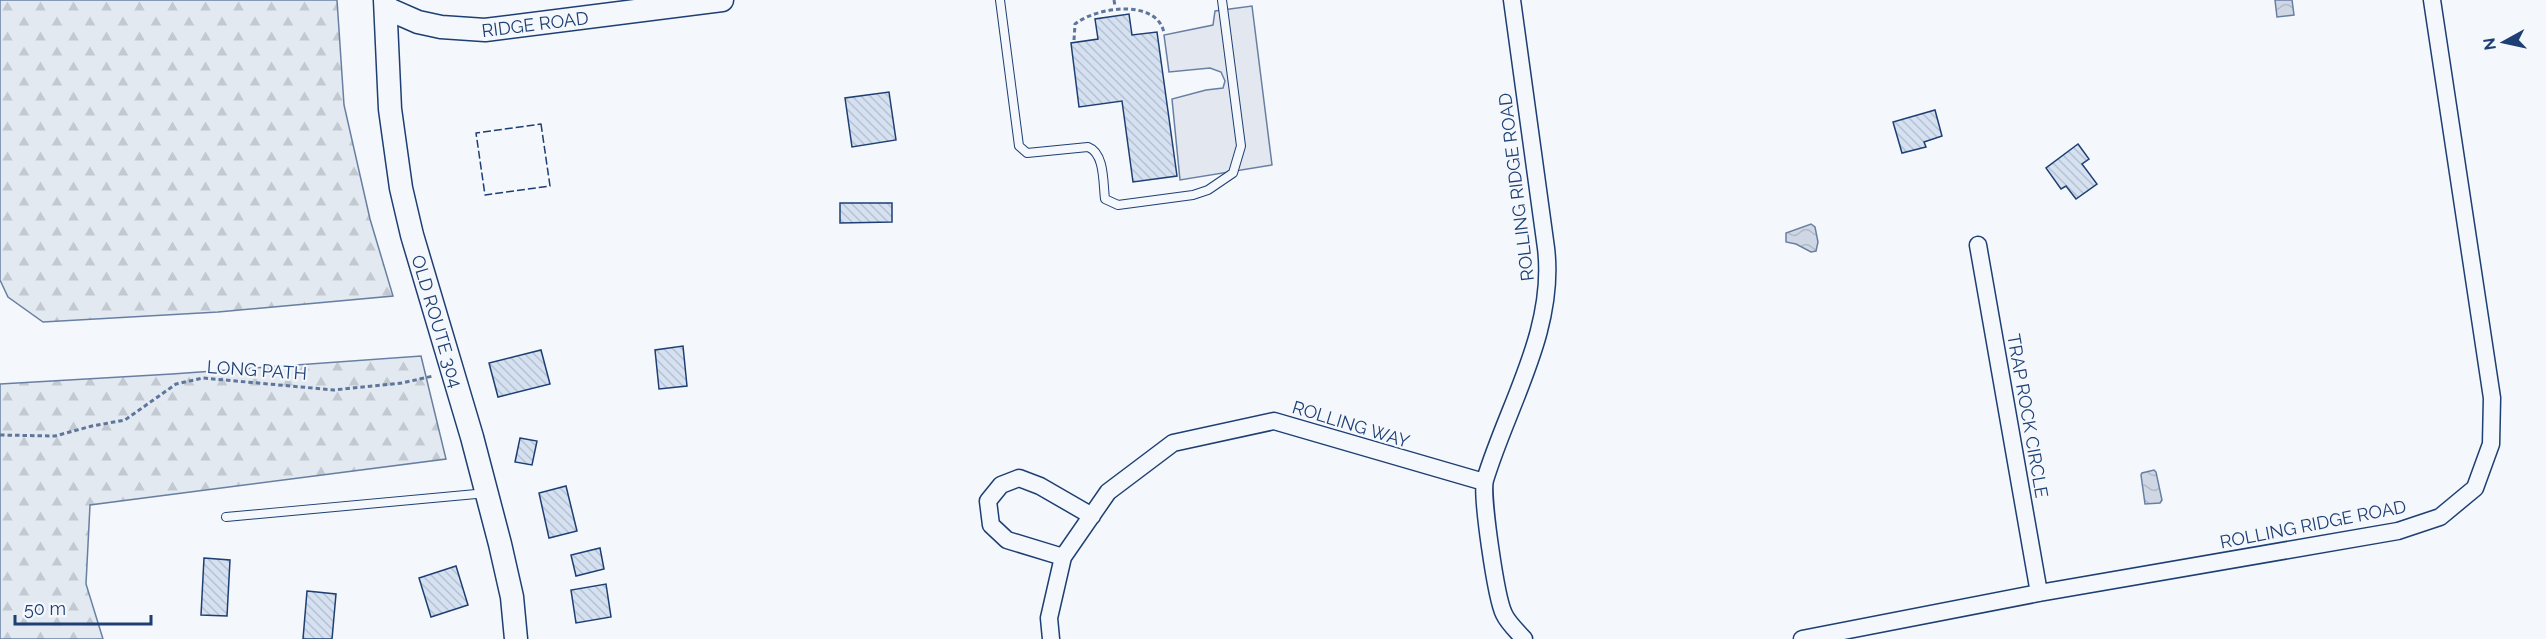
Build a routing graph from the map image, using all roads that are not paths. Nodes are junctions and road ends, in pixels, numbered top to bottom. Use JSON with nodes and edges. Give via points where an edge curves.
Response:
{"nodes":[{"id":1,"x":722,"y":0,"type":"edge"},
{"id":2,"x":1000,"y":0,"type":"edge"},
{"id":3,"x":1222,"y":0,"type":"edge"},
{"id":4,"x":1512,"y":0,"type":"edge"},
{"id":5,"x":2433,"y":0,"type":"edge"},
{"id":6,"x":386,"y":4,"type":"edge"},
{"id":7,"x":1978,"y":244,"type":"dead end"},
{"id":8,"x":1484,"y":482,"type":"junction"},
{"id":9,"x":487,"y":493,"type":"junction"},
{"id":10,"x":1092,"y":516,"type":"junction"},
{"id":11,"x":226,"y":517,"type":"dead end"},
{"id":12,"x":1063,"y":557,"type":"junction"},
{"id":13,"x":2039,"y":593,"type":"junction"},
{"id":14,"x":516,"y":639,"type":"edge"},
{"id":15,"x":1050,"y":639,"type":"edge"},
{"id":16,"x":1524,"y":639,"type":"edge"},
{"id":17,"x":1802,"y":639,"type":"edge"}],
"edges":[{"from":1,"to":6,"type":"street","name":"RIDGE ROAD","via":[[485,30],[418,22]]},
{"from":2,"to":3,"type":"lane","via":[[1020,146],[1027,153],[1093,149],[1099,158],[1105,199],[1118,205],[1193,195],[1227,179],[1237,166],[1241,146]]},
{"from":4,"to":8,"type":"street","name":"ROLLING RIDGE ROAD","via":[[1547,255],[1546,304],[1518,397]]},
{"from":5,"to":13,"type":"street","name":"ROLLING RIDGE ROAD","via":[[2492,398],[2491,444],[2475,488],[2440,517],[2398,531]]},
{"from":6,"to":9,"type":"street","name":"OLD ROUTE 304","via":[[391,118],[401,188]]},
{"from":7,"to":13,"type":"street","name":"TRAP ROCK CIRCLE"},
{"from":8,"to":10,"type":"street","name":"ROLLING WAY","via":[[1274,421],[1173,443],[1108,492]]},
{"from":8,"to":16,"type":"street","name":"ROLLING RIDGE ROAD","via":[[1491,558],[1504,615]]},
{"from":9,"to":11,"type":"lane"},
{"from":9,"to":14,"type":"street","name":"OLD ROUTE 304","via":[[512,597]]},
{"from":10,"to":12,"type":"street","name":"ROLLING WAY"},
{"from":10,"to":12,"type":"street","via":[[1019,478],[1001,485],[988,501],[991,525],[1007,540]]},
{"from":12,"to":15,"type":"street","name":"ROLLING WAY","via":[[1049,618]]},
{"from":13,"to":17,"type":"street","name":"ROLLING RIDGE ROAD"}]}
